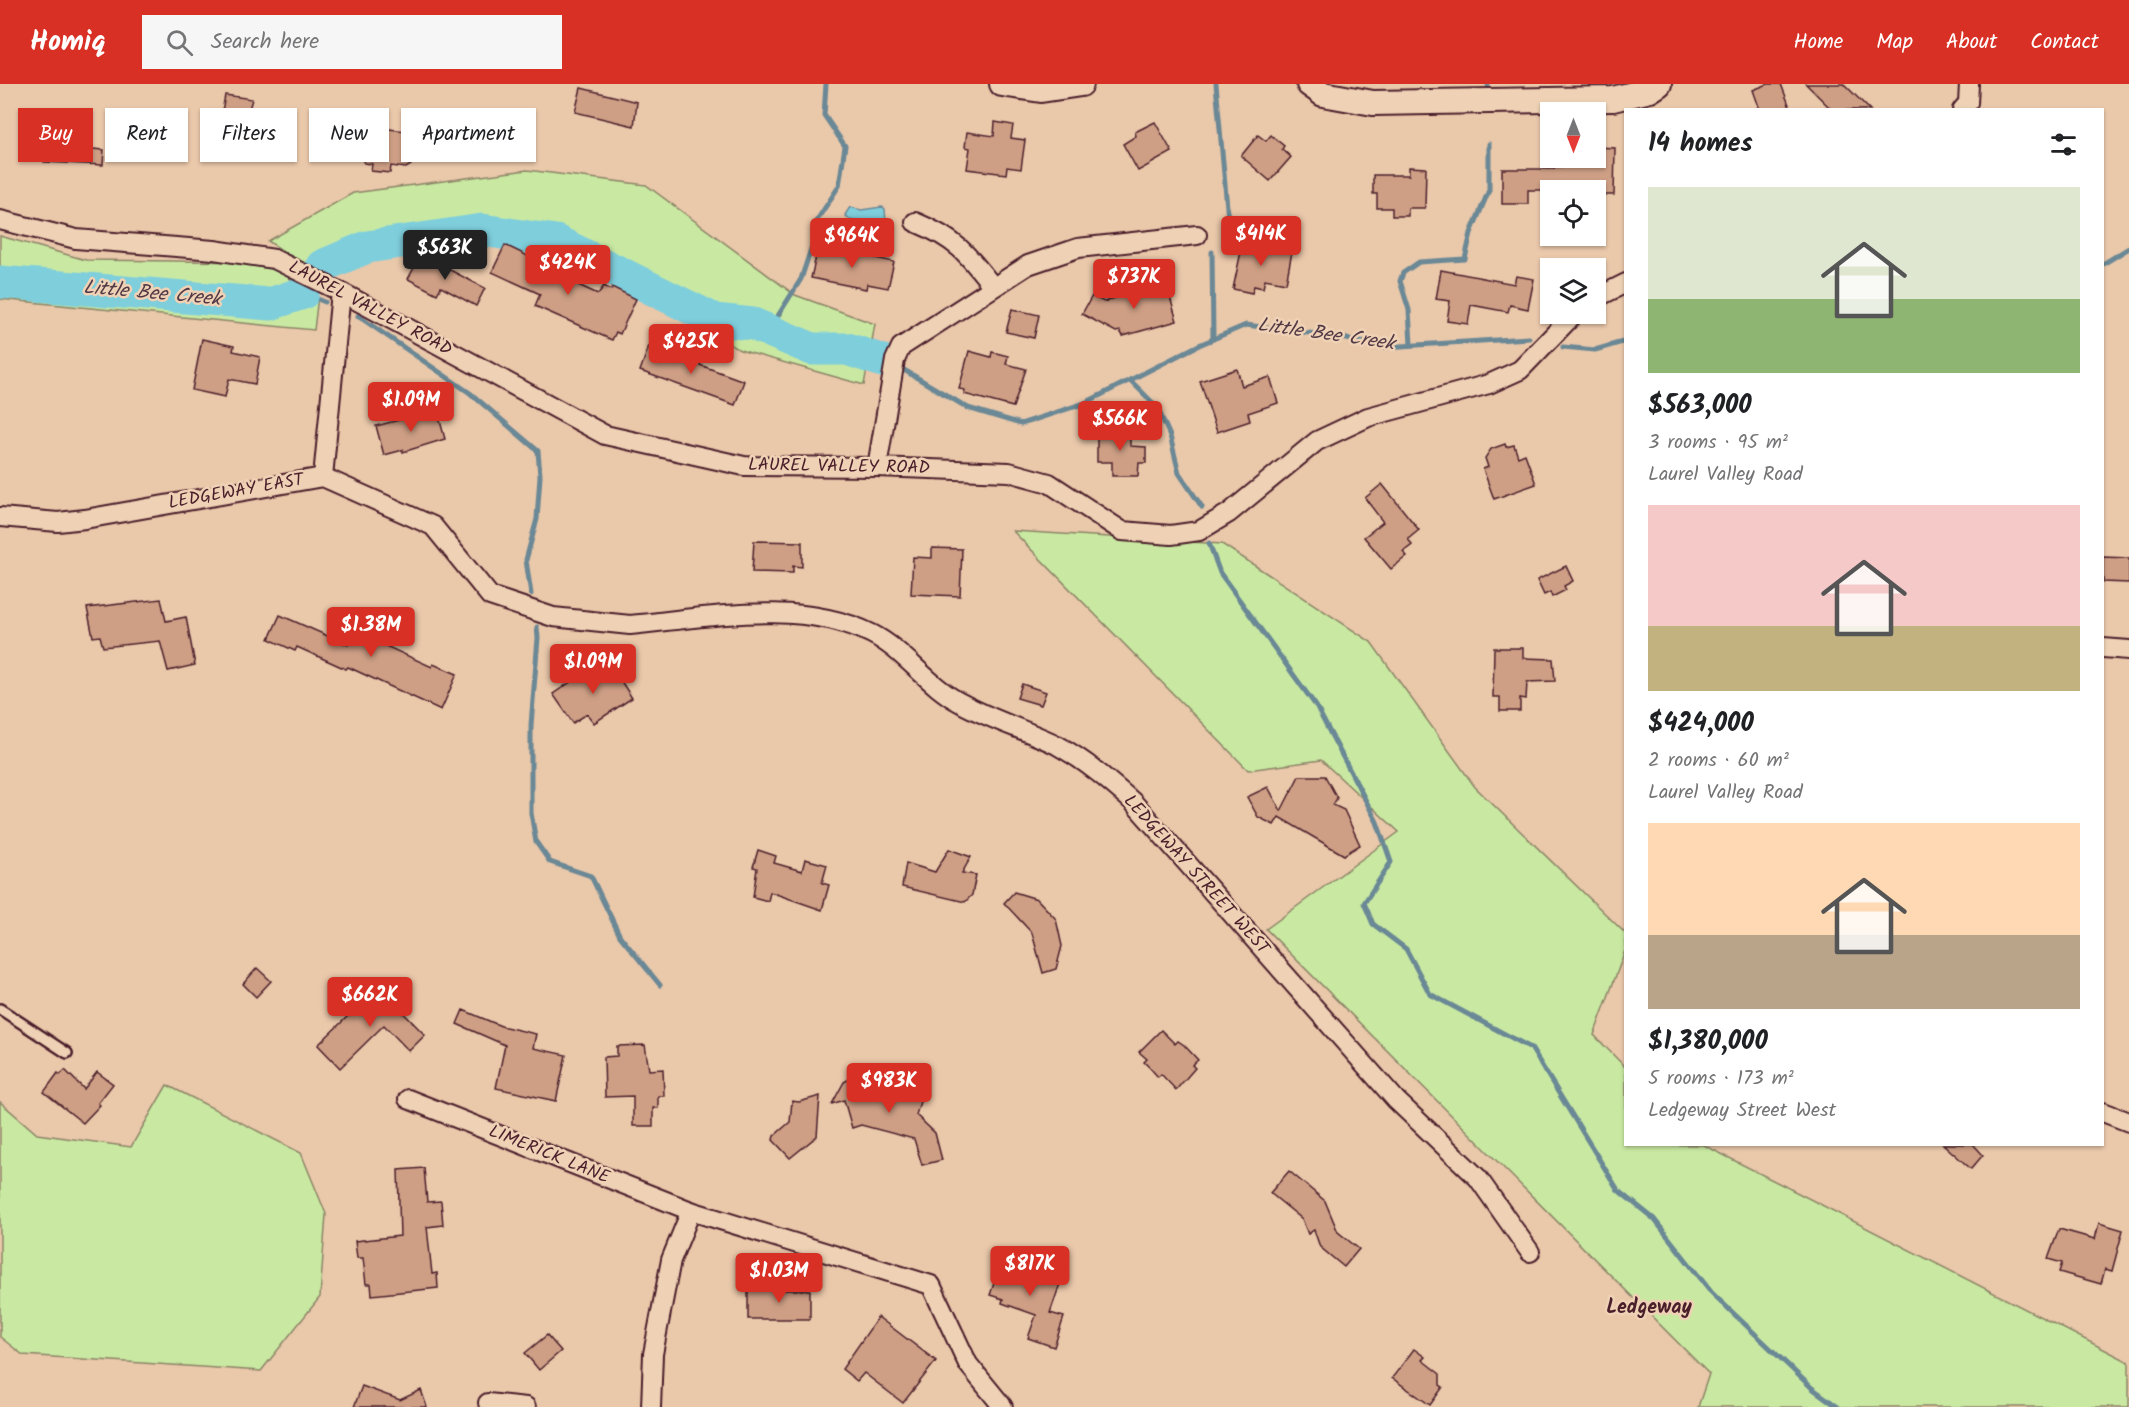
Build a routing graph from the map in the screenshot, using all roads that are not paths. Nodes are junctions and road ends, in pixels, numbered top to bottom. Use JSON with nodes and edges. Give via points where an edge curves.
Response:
{"nodes":[{"id":1,"x":1002,"y":84,"type":"edge"},
{"id":2,"x":1081,"y":84,"type":"edge"},
{"id":3,"x":1309,"y":84,"type":"edge"},
{"id":4,"x":1659,"y":84,"type":"edge"},
{"id":5,"x":1969,"y":84,"type":"edge"},
{"id":6,"x":1964,"y":108,"type":"edge"},
{"id":7,"x":0,"y":220,"type":"edge"},
{"id":8,"x":915,"y":222,"type":"dead end"},
{"id":9,"x":1197,"y":235,"type":"dead end"},
{"id":10,"x":1624,"y":284,"type":"edge"},
{"id":11,"x":993,"y":287,"type":"junction"},
{"id":12,"x":341,"y":292,"type":"junction"},
{"id":13,"x":1606,"y":293,"type":"edge"},
{"id":14,"x":1564,"y":324,"type":"edge"},
{"id":15,"x":877,"y":467,"type":"junction"},
{"id":16,"x":323,"y":477,"type":"junction"},
{"id":17,"x":0,"y":517,"type":"edge"},
{"id":18,"x":2104,"y":648,"type":"edge"},
{"id":19,"x":2129,"y":651,"type":"edge"},
{"id":20,"x":0,"y":1009,"type":"edge"},
{"id":21,"x":67,"y":1053,"type":"dead end"},
{"id":22,"x":408,"y":1099,"type":"dead end"},
{"id":23,"x":2104,"y":1112,"type":"edge"},
{"id":24,"x":2129,"y":1122,"type":"edge"},
{"id":25,"x":691,"y":1211,"type":"junction"},
{"id":26,"x":1530,"y":1252,"type":"dead end"},
{"id":27,"x":488,"y":1405,"type":"edge"},
{"id":28,"x":526,"y":1407,"type":"edge"},
{"id":29,"x":651,"y":1407,"type":"edge"},
{"id":30,"x":1003,"y":1407,"type":"edge"}],
"edges":[{"from":1,"to":2,"type":"street","via":[[1041,90]]},
{"from":3,"to":4,"type":"street","via":[[1323,94],[1373,103],[1613,99]]},
{"from":5,"to":6,"type":"street","via":[[1968,103]]},
{"from":7,"to":12,"type":"street","name":"LAUREL VALLEY ROAD","via":[[76,239],[214,250],[274,260]]},
{"from":8,"to":11,"type":"street","via":[[940,232],[965,250]]},
{"from":9,"to":11,"type":"street","via":[[1078,248],[1028,265]]},
{"from":10,"to":13,"type":"street"},
{"from":11,"to":15,"type":"street","via":[[901,347],[895,360]]},
{"from":12,"to":15,"type":"street","name":"LAUREL VALLEY ROAD","via":[[605,435],[744,466]]},
{"from":12,"to":16,"type":"street","name":"LEDGEWAY EAST"},
{"from":14,"to":15,"type":"street","name":"LAUREL VALLEY ROAD","via":[[1520,370],[1489,384],[1368,417],[1317,441],[1229,513],[1199,531],[1171,535],[1122,531],[1050,483],[1009,472]]},
{"from":16,"to":17,"type":"street","name":"LEDGEWAY EAST","via":[[85,519],[58,522]]},
{"from":16,"to":26,"type":"street","name":"LEDGEWAY STREET WEST","via":[[433,526],[490,596],[553,617],[609,624],[759,614],[808,613],[831,618],[873,634],[960,703],[1056,745],[1092,766],[1133,802],[1396,1100],[1478,1178]]},
{"from":18,"to":19,"type":"street"},
{"from":20,"to":21,"type":"lane"},
{"from":22,"to":25,"type":"street","name":"LIMERICK LANE"},
{"from":23,"to":24,"type":"street"},
{"from":25,"to":29,"type":"street","via":[[671,1260],[654,1354]]},
{"from":25,"to":30,"type":"street","name":"LIMERICK LANE","via":[[931,1285],[968,1364]]},
{"from":27,"to":28,"type":"street"}]}
